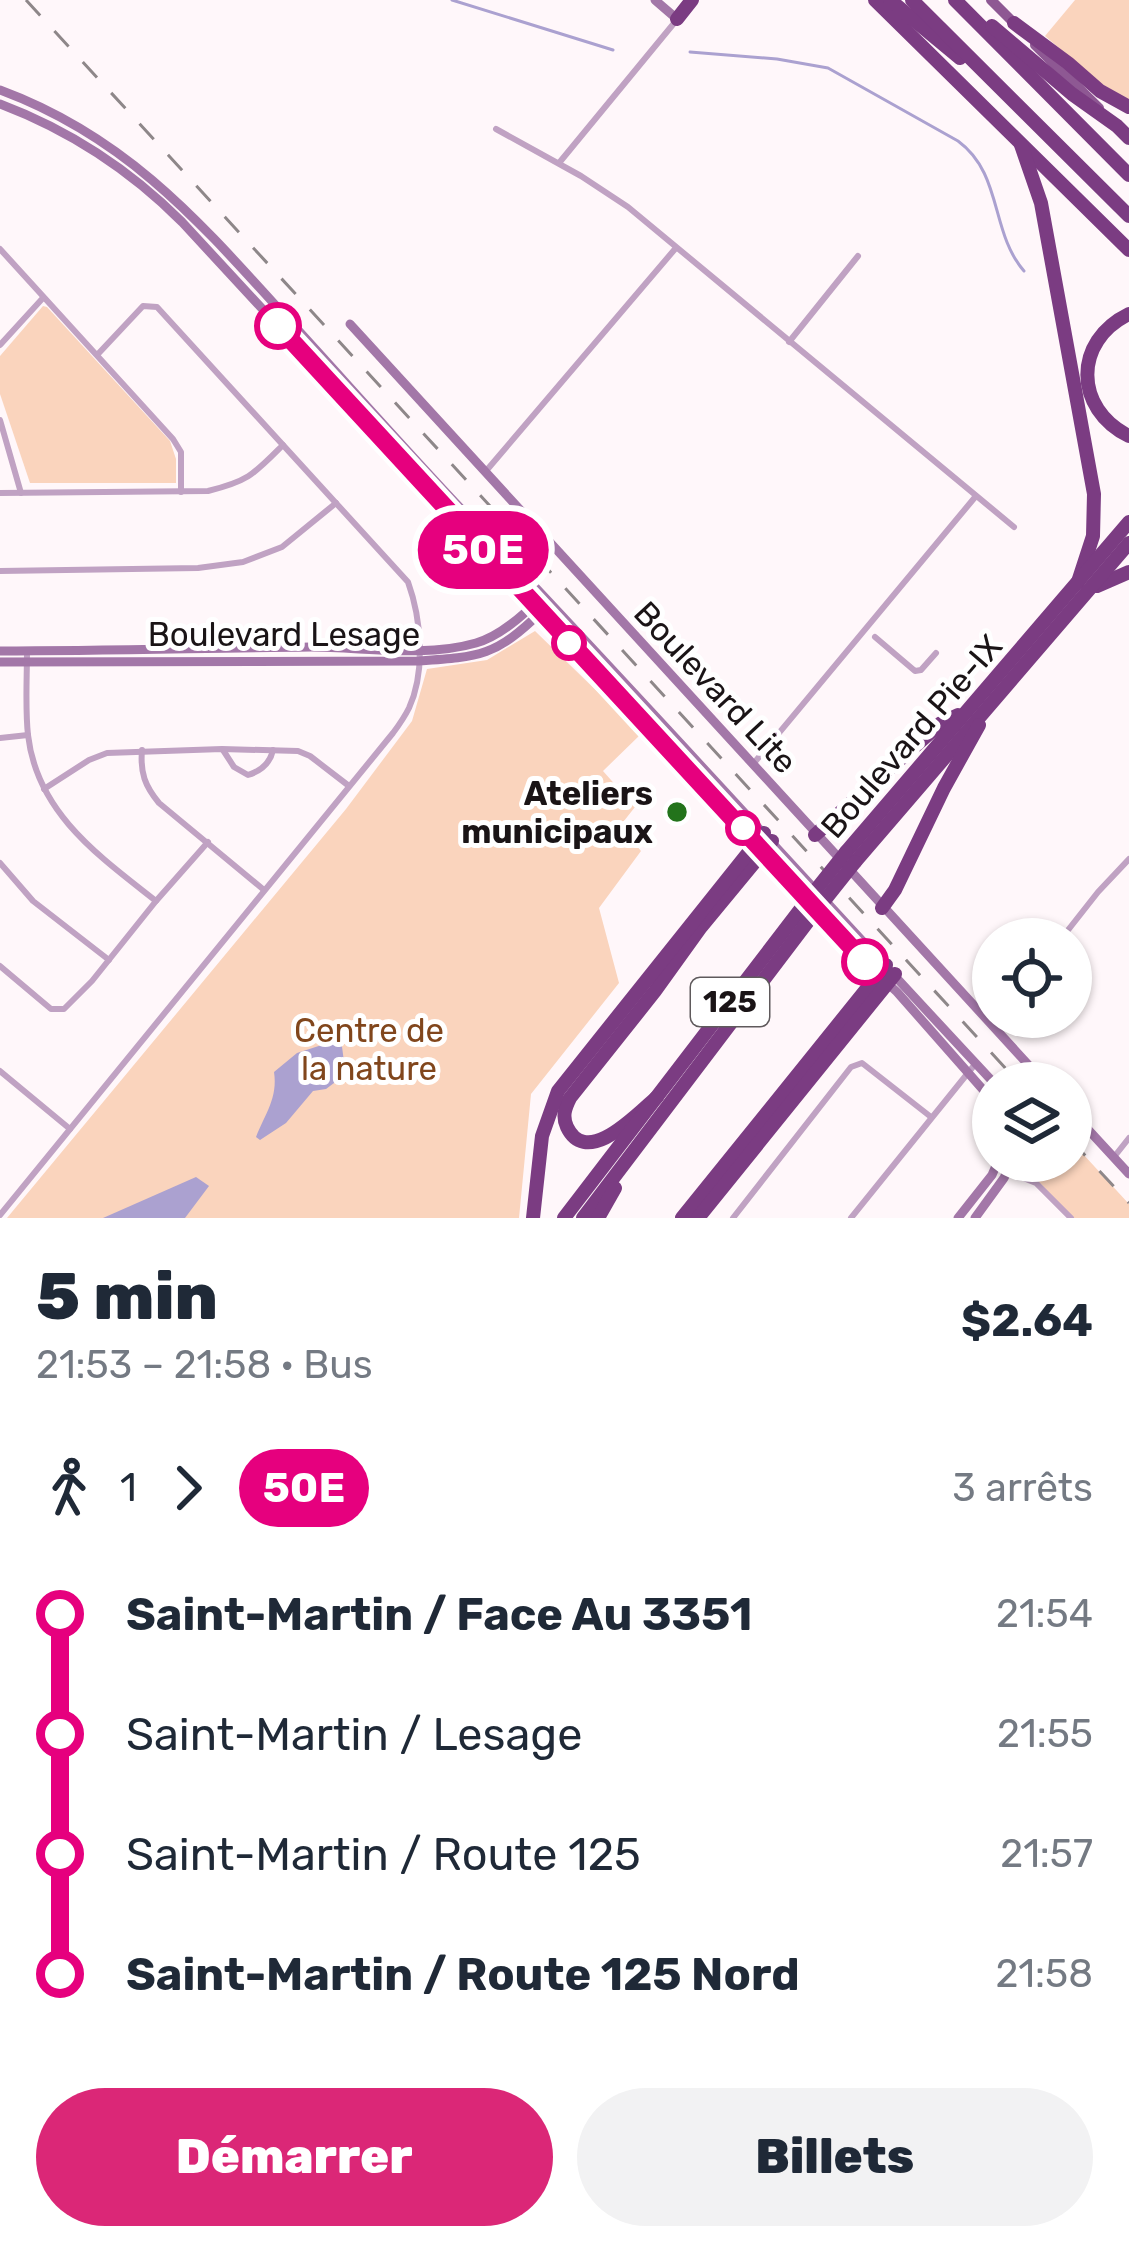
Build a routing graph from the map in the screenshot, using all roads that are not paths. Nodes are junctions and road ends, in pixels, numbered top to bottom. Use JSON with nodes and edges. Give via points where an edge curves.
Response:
{"nodes":[{"id":1,"x":655,"y":0,"type":"edge"},
{"id":2,"x":692,"y":0,"type":"edge"},
{"id":3,"x":875,"y":0,"type":"edge"},
{"id":4,"x":890,"y":0,"type":"edge"},
{"id":5,"x":912,"y":0,"type":"edge"},
{"id":6,"x":958,"y":0,"type":"edge"},
{"id":7,"x":991,"y":0,"type":"edge"},
{"id":8,"x":677,"y":19,"type":"junction"},
{"id":9,"x":1013,"y":23,"type":"junction"},
{"id":10,"x":0,"y":90,"type":"edge"},
{"id":11,"x":1009,"y":96,"type":"junction"},
{"id":12,"x":0,"y":104,"type":"edge"},
{"id":13,"x":1129,"y":107,"type":"edge"},
{"id":14,"x":1117,"y":126,"type":"junction"},
{"id":15,"x":496,"y":129,"type":"dead end"},
{"id":16,"x":1129,"y":138,"type":"edge"},
{"id":17,"x":1021,"y":145,"type":"junction"},
{"id":18,"x":559,"y":163,"type":"junction"},
{"id":19,"x":1129,"y":175,"type":"edge"},
{"id":20,"x":1129,"y":216,"type":"edge"},
{"id":21,"x":675,"y":249,"type":"junction"},
{"id":22,"x":0,"y":250,"type":"edge"},
{"id":23,"x":1129,"y":250,"type":"edge"},
{"id":24,"x":858,"y":256,"type":"dead end"},
{"id":25,"x":43,"y":298,"type":"junction"},
{"id":26,"x":1129,"y":314,"type":"edge"},
{"id":27,"x":350,"y":325,"type":"dead end"},
{"id":28,"x":788,"y":342,"type":"junction"},
{"id":29,"x":0,"y":345,"type":"edge"},
{"id":30,"x":98,"y":354,"type":"junction"},
{"id":31,"x":0,"y":420,"type":"edge"},
{"id":32,"x":1129,"y":436,"type":"edge"},
{"id":33,"x":284,"y":445,"type":"junction"},
{"id":34,"x":484,"y":474,"type":"junction"},
{"id":35,"x":181,"y":492,"type":"junction"},
{"id":36,"x":0,"y":493,"type":"edge"},
{"id":37,"x":21,"y":493,"type":"junction"},
{"id":38,"x":976,"y":496,"type":"junction"},
{"id":39,"x":336,"y":503,"type":"junction"},
{"id":40,"x":1129,"y":522,"type":"edge"},
{"id":41,"x":1014,"y":527,"type":"dead end"},
{"id":42,"x":1129,"y":543,"type":"edge"},
{"id":43,"x":0,"y":571,"type":"edge"},
{"id":44,"x":1129,"y":572,"type":"edge"},
{"id":45,"x":1085,"y":585,"type":"junction"},
{"id":46,"x":546,"y":600,"type":"junction"},
{"id":47,"x":537,"y":609,"type":"junction"},
{"id":48,"x":875,"y":637,"type":"dead end"},
{"id":49,"x":0,"y":651,"type":"edge"},
{"id":50,"x":936,"y":652,"type":"dead end"},
{"id":51,"x":418,"y":655,"type":"junction"},
{"id":52,"x":27,"y":656,"type":"junction"},
{"id":53,"x":0,"y":662,"type":"edge"},
{"id":54,"x":990,"y":705,"type":"junction"},
{"id":55,"x":968,"y":710,"type":"junction"},
{"id":56,"x":28,"y":735,"type":"junction"},
{"id":57,"x":0,"y":738,"type":"edge"},
{"id":58,"x":222,"y":749,"type":"junction"},
{"id":59,"x":142,"y":750,"type":"junction"},
{"id":60,"x":273,"y":750,"type":"junction"},
{"id":61,"x":752,"y":766,"type":"junction"},
{"id":62,"x":349,"y":787,"type":"junction"},
{"id":63,"x":44,"y":789,"type":"junction"},
{"id":64,"x":814,"y":835,"type":"junction"},
{"id":65,"x":208,"y":842,"type":"junction"},
{"id":66,"x":764,"y":842,"type":"junction"},
{"id":67,"x":851,"y":857,"type":"junction"},
{"id":68,"x":1129,"y":859,"type":"edge"},
{"id":69,"x":0,"y":863,"type":"edge"},
{"id":70,"x":265,"y":890,"type":"junction"},
{"id":71,"x":156,"y":901,"type":"junction"},
{"id":72,"x":882,"y":908,"type":"junction"},
{"id":73,"x":807,"y":911,"type":"junction"},
{"id":74,"x":1078,"y":918,"type":"edge"},
{"id":75,"x":109,"y":960,"type":"junction"},
{"id":76,"x":0,"y":966,"type":"edge"},
{"id":77,"x":886,"y":974,"type":"junction"},
{"id":78,"x":972,"y":997,"type":"edge"},
{"id":79,"x":1010,"y":1038,"type":"edge"},
{"id":80,"x":1028,"y":1062,"type":"edge"},
{"id":81,"x":972,"y":1068,"type":"joint"},
{"id":82,"x":0,"y":1071,"type":"edge"},
{"id":83,"x":657,"y":1097,"type":"junction"},
{"id":84,"x":932,"y":1117,"type":"junction"},
{"id":85,"x":70,"y":1129,"type":"junction"},
{"id":86,"x":1092,"y":1133,"type":"edge"},
{"id":87,"x":1129,"y":1138,"type":"edge"},
{"id":88,"x":633,"y":1151,"type":"junction"},
{"id":89,"x":1114,"y":1157,"type":"junction"},
{"id":90,"x":1129,"y":1174,"type":"edge"},
{"id":91,"x":984,"y":1182,"type":"edge"},
{"id":92,"x":999,"y":1182,"type":"edge"},
{"id":93,"x":1034,"y":1182,"type":"edge"},
{"id":94,"x":0,"y":1215,"type":"edge"},
{"id":95,"x":533,"y":1218,"type":"edge"},
{"id":96,"x":564,"y":1218,"type":"edge"},
{"id":97,"x":583,"y":1218,"type":"edge"},
{"id":98,"x":598,"y":1218,"type":"edge"},
{"id":99,"x":682,"y":1218,"type":"edge"},
{"id":100,"x":698,"y":1218,"type":"edge"},
{"id":101,"x":733,"y":1218,"type":"edge"},
{"id":102,"x":851,"y":1218,"type":"edge"},
{"id":103,"x":958,"y":1218,"type":"edge"},
{"id":104,"x":975,"y":1218,"type":"edge"},
{"id":105,"x":1071,"y":1218,"type":"edge"}],
"edges":[{"from":1,"to":8,"type":"main road"},
{"from":2,"to":8,"type":"highway"},
{"from":3,"to":17,"type":"highway"},
{"from":4,"to":11,"type":"highway"},
{"from":5,"to":11,"type":"highway"},
{"from":6,"to":14,"type":"highway"},
{"from":6,"to":19,"type":"highway"},
{"from":7,"to":9,"type":"main road"},
{"from":8,"to":18,"type":"street"},
{"from":9,"to":13,"type":"highway"},
{"from":9,"to":14,"type":"main road"},
{"from":10,"to":46,"type":"main road","via":[[104,141],[178,201]]},
{"from":11,"to":20,"type":"highway"},
{"from":12,"to":47,"type":"main road","via":[[98,153],[159,199]]},
{"from":14,"to":16,"type":"highway"},
{"from":15,"to":18,"type":"street"},
{"from":17,"to":23,"type":"highway"},
{"from":17,"to":45,"type":"highway","via":[[1041,203],[1094,494]]},
{"from":18,"to":21,"type":"street"},
{"from":21,"to":28,"type":"street"},
{"from":21,"to":34,"type":"street"},
{"from":22,"to":25,"type":"street"},
{"from":24,"to":28,"type":"street"},
{"from":25,"to":29,"type":"street"},
{"from":25,"to":30,"type":"street"},
{"from":26,"to":32,"type":"highway","via":[[1097,339],[1087,377],[1098,411]]},
{"from":27,"to":34,"type":"main road","name":"Boulevard Lite"},
{"from":28,"to":38,"type":"street"},
{"from":30,"to":33,"type":"street","via":[[143,306],[157,307]]},
{"from":30,"to":35,"type":"street","via":[[181,452]]},
{"from":31,"to":37,"type":"street"},
{"from":33,"to":35,"type":"street","via":[[238,484]]},
{"from":33,"to":39,"type":"street"},
{"from":34,"to":61,"type":"main road","name":"Boulevard Lite"},
{"from":35,"to":37,"type":"street"},
{"from":36,"to":37,"type":"street"},
{"from":38,"to":41,"type":"street"},
{"from":38,"to":61,"type":"street"},
{"from":39,"to":43,"type":"street","via":[[283,547],[243,562]]},
{"from":39,"to":51,"type":"street","via":[[408,582]]},
{"from":40,"to":45,"type":"highway","name":"Boulevard Pie-IX","number":"125"},
{"from":42,"to":45,"type":"highway","name":"Boulevard Pie-IX"},
{"from":44,"to":45,"type":"highway"},
{"from":45,"to":54,"type":"highway","name":"Boulevard Pie-IX","number":"125"},
{"from":45,"to":55,"type":"highway","name":"Boulevard Pie-IX","number":"125"},
{"from":46,"to":47,"type":"main road","name":"Boulevard Lesage"},
{"from":46,"to":66,"type":"main road"},
{"from":47,"to":51,"type":"main road","name":"Boulevard Lesage","via":[[481,642]]},
{"from":47,"to":66,"type":"main road"},
{"from":48,"to":50,"type":"street","via":[[915,671]]},
{"from":49,"to":52,"type":"main road","name":"Boulevard Lesage"},
{"from":51,"to":52,"type":"main road","name":"Boulevard Lesage","via":[[311,647]]},
{"from":51,"to":62,"type":"street","via":[[409,708]]},
{"from":52,"to":53,"type":"main road","name":"Boulevard Lesage"},
{"from":52,"to":56,"type":"street"},
{"from":54,"to":67,"type":"highway","name":"Boulevard Pie-IX","number":"125"},
{"from":54,"to":72,"type":"highway"},
{"from":55,"to":64,"type":"highway","via":[[941,723]]},
{"from":55,"to":67,"type":"highway","name":"Boulevard Pie-IX","number":"125"},
{"from":56,"to":57,"type":"street"},
{"from":56,"to":63,"type":"street"},
{"from":58,"to":59,"type":"street"},
{"from":58,"to":60,"type":"street"},
{"from":58,"to":60,"type":"street","via":[[248,775]]},
{"from":59,"to":63,"type":"street","via":[[107,752]]},
{"from":59,"to":65,"type":"street","via":[[146,786]]},
{"from":60,"to":62,"type":"street","via":[[310,756]]},
{"from":61,"to":64,"type":"main road","name":"Boulevard Lite"},
{"from":62,"to":70,"type":"street"},
{"from":63,"to":71,"type":"street","via":[[84,843]]},
{"from":64,"to":72,"type":"main road","name":"Boulevard Lite"},
{"from":65,"to":70,"type":"street"},
{"from":65,"to":71,"type":"street"},
{"from":66,"to":77,"type":"main road"},
{"from":66,"to":83,"type":"highway","via":[[569,1098],[564,1118],[577,1138],[599,1141]]},
{"from":66,"to":95,"type":"highway","via":[[558,1091],[542,1136]]},
{"from":67,"to":73,"type":"highway","name":"Boulevard Pie-IX","number":"125","bridge":true},
{"from":68,"to":74,"type":"street"},
{"from":69,"to":75,"type":"street","via":[[33,901]]},
{"from":70,"to":85,"type":"street"},
{"from":71,"to":75,"type":"street"},
{"from":72,"to":78,"type":"main road","name":"Boulevard Lite"},
{"from":73,"to":83,"type":"highway","name":"Boulevard Pie-IX","number":"125"},
{"from":73,"to":88,"type":"highway","name":"Boulevard Pie-IX","number":"125"},
{"from":75,"to":76,"type":"street","via":[[64,1010],[51,1010]]},
{"from":77,"to":81,"type":"main road"},
{"from":77,"to":99,"type":"highway"},
{"from":77,"to":100,"type":"highway"},
{"from":79,"to":80,"type":"main road","name":"Boulevard Lite"},
{"from":81,"to":84,"type":"street"},
{"from":82,"to":85,"type":"street"},
{"from":83,"to":96,"type":"highway","name":"Boulevard Pie-IX","number":"125"},
{"from":84,"to":101,"type":"street","via":[[862,1063],[851,1067]]},
{"from":84,"to":102,"type":"street"},
{"from":85,"to":94,"type":"street"},
{"from":86,"to":89,"type":"main road"},
{"from":87,"to":89,"type":"street"},
{"from":88,"to":97,"type":"highway","name":"Boulevard Pie-IX","number":"125"},
{"from":88,"to":98,"type":"highway"},
{"from":89,"to":90,"type":"main road"},
{"from":91,"to":103,"type":"main road"},
{"from":92,"to":104,"type":"main road"},
{"from":93,"to":105,"type":"street"}]}
